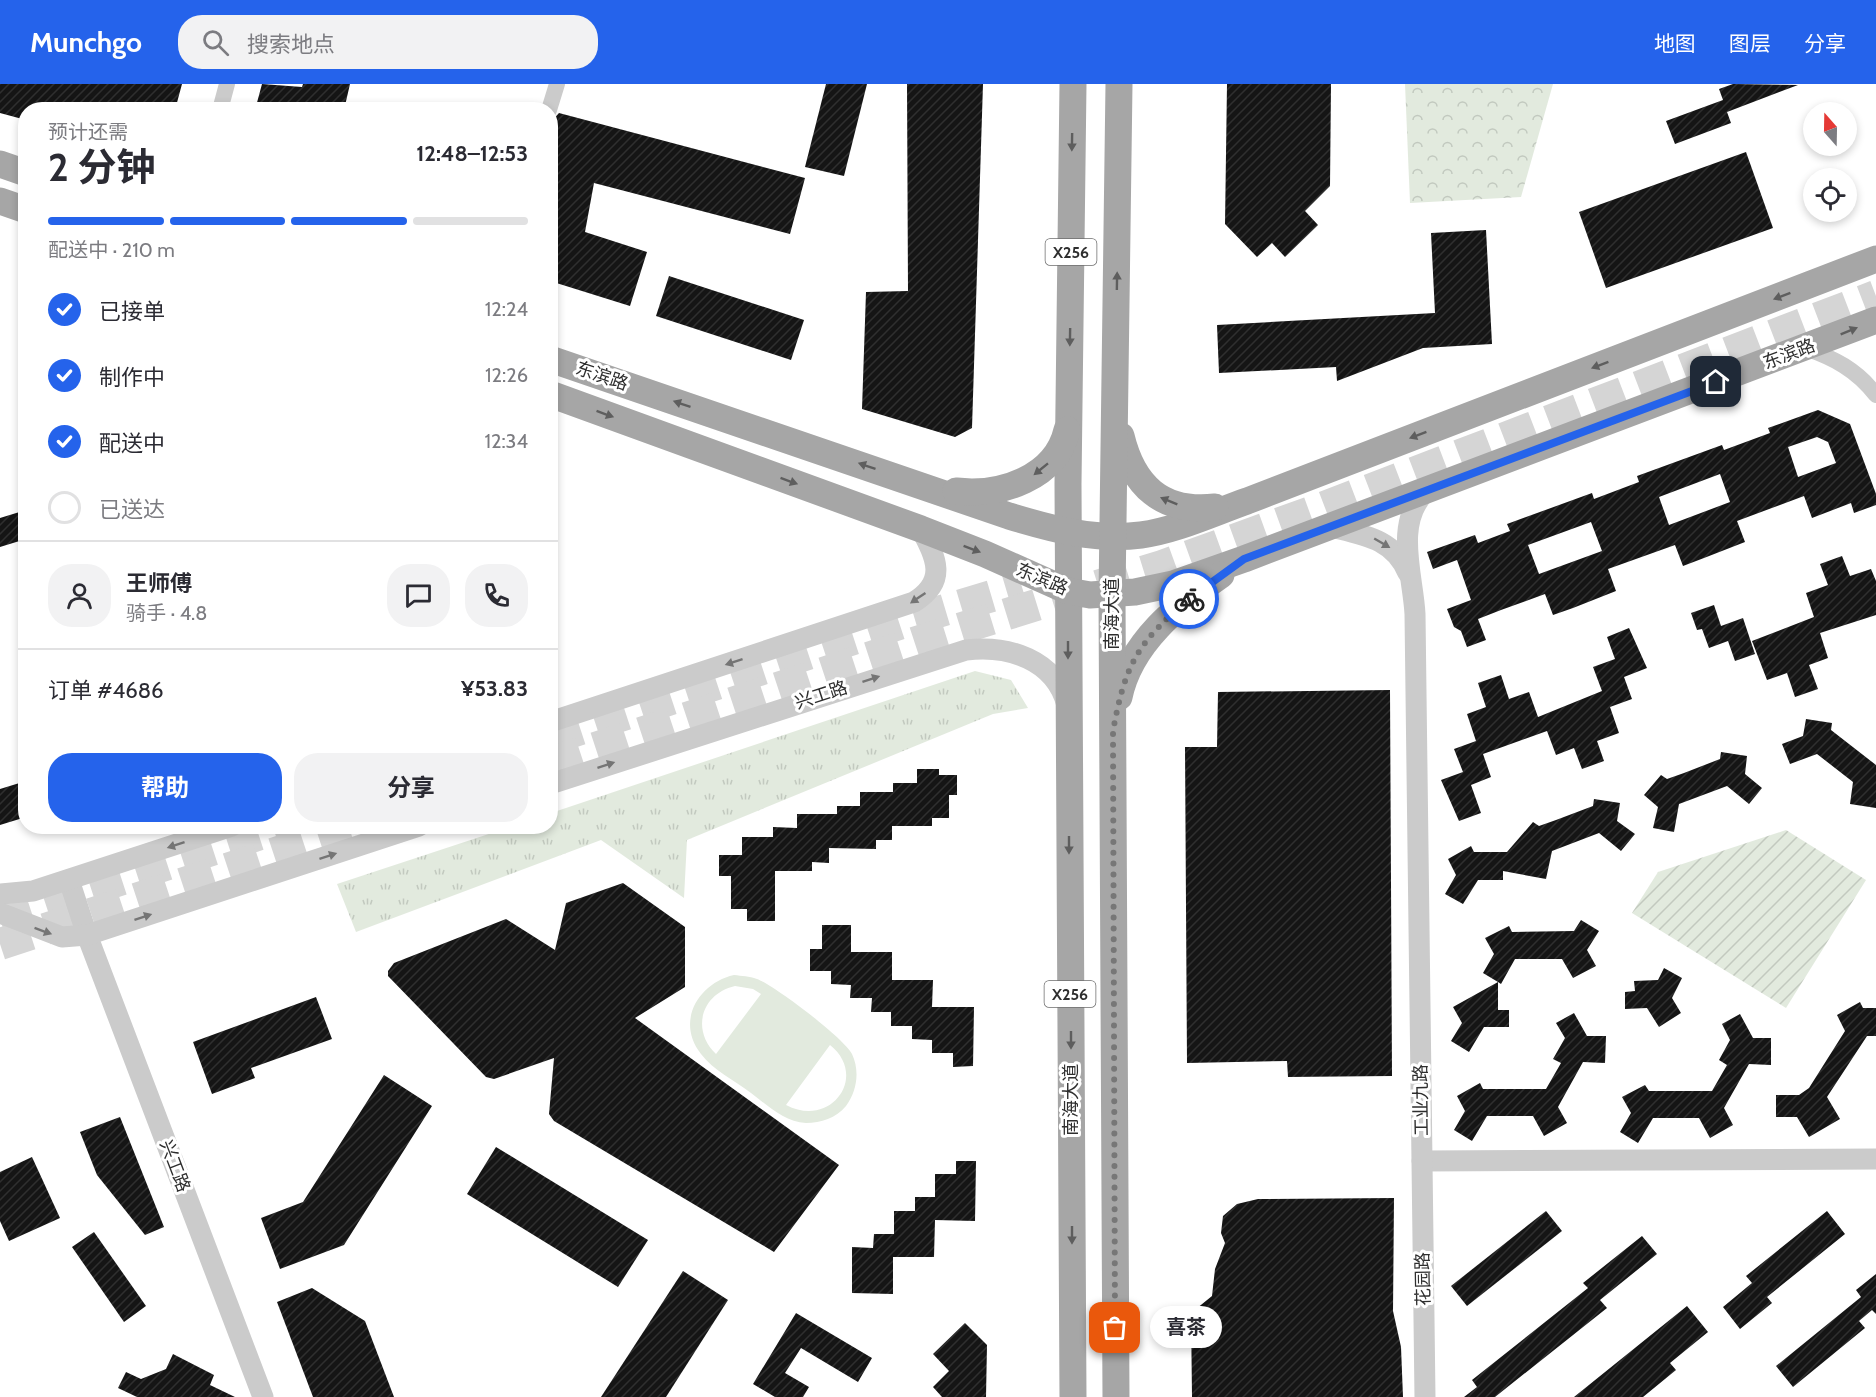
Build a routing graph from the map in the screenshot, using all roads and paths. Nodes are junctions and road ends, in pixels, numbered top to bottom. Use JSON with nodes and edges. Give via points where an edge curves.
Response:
{"nodes":[{"id":1,"x":227,"y":84,"type":"edge"},
{"id":2,"x":557,"y":84,"type":"edge"},
{"id":3,"x":1073,"y":84,"type":"edge"},
{"id":4,"x":1119,"y":84,"type":"edge"},
{"id":5,"x":222,"y":102,"type":"edge"},
{"id":6,"x":551,"y":102,"type":"edge"},
{"id":7,"x":0,"y":164,"type":"edge"},
{"id":8,"x":18,"y":170,"type":"edge"},
{"id":9,"x":0,"y":201,"type":"edge"},
{"id":10,"x":18,"y":207,"type":"edge"},
{"id":11,"x":1876,"y":260,"type":"edge"},
{"id":12,"x":1876,"y":320,"type":"edge"},
{"id":13,"x":1805,"y":348,"type":"junction"},
{"id":14,"x":558,"y":362,"type":"edge"},
{"id":15,"x":1876,"y":395,"type":"edge"},
{"id":16,"x":558,"y":397,"type":"edge"},
{"id":17,"x":1116,"y":402,"type":"junction"},
{"id":18,"x":1070,"y":420,"type":"junction"},
{"id":19,"x":922,"y":485,"type":"junction"},
{"id":20,"x":1425,"y":492,"type":"junction"},
{"id":21,"x":1247,"y":501,"type":"junction"},
{"id":22,"x":1331,"y":527,"type":"junction"},
{"id":23,"x":921,"y":529,"type":"junction"},
{"id":24,"x":1068,"y":532,"type":"junction"},
{"id":25,"x":1113,"y":537,"type":"junction"},
{"id":26,"x":1244,"y":559,"type":"junction"},
{"id":27,"x":1412,"y":585,"type":"junction"},
{"id":28,"x":1068,"y":591,"type":"junction"},
{"id":29,"x":1112,"y":595,"type":"junction"},
{"id":30,"x":1068,"y":711,"type":"junction"},
{"id":31,"x":558,"y":719,"type":"edge"},
{"id":32,"x":1113,"y":731,"type":"junction"},
{"id":33,"x":558,"y":781,"type":"edge"},
{"id":34,"x":208,"y":834,"type":"edge"},
{"id":35,"x":395,"y":834,"type":"edge"},
{"id":36,"x":69,"y":880,"type":"junction"},
{"id":37,"x":0,"y":894,"type":"edge"},
{"id":38,"x":0,"y":913,"type":"edge"},
{"id":39,"x":87,"y":935,"type":"junction"},
{"id":40,"x":1876,"y":1160,"type":"edge"},
{"id":41,"x":1422,"y":1161,"type":"junction"},
{"id":42,"x":263,"y":1397,"type":"edge"},
{"id":43,"x":1073,"y":1397,"type":"edge"},
{"id":44,"x":1116,"y":1397,"type":"edge"},
{"id":45,"x":1425,"y":1397,"type":"edge"}],
"edges":[{"from":1,"to":5,"type":"street"},
{"from":2,"to":6,"type":"street"},
{"from":3,"to":18,"type":"main road","name":"南海大道","number":"X256","one_way":true},
{"from":17,"to":4,"type":"main road","name":"南海大道","number":"X256","one_way":true},
{"from":7,"to":8,"type":"main road"},
{"from":9,"to":10,"type":"main road"},
{"from":11,"to":21,"type":"main road","name":"东滨路","one_way":true},
{"from":13,"to":12,"type":"main road","name":"东滨路","one_way":true},
{"from":13,"to":15,"type":"street","via":[[1840,362]]},
{"from":13,"to":20,"type":"main road","name":"东滨路"},
{"from":19,"to":14,"type":"main road","name":"东滨路","one_way":true},
{"from":16,"to":23,"type":"main road","name":"东滨路","one_way":true},
{"from":21,"to":17,"type":"main road","one_way":true,"via":[[1204,508],[1182,506],[1150,492],[1130,466]]},
{"from":17,"to":25,"type":"main road","name":"南海大道","number":"X256"},
{"from":18,"to":19,"type":"main road","one_way":true,"via":[[1065,438],[1046,468],[1013,486],[959,492]]},
{"from":18,"to":24,"type":"main road","name":"南海大道","number":"X256"},
{"from":19,"to":24,"type":"main road","name":"东滨路"},
{"from":20,"to":22,"type":"main road","name":"东滨路"},
{"from":20,"to":27,"type":"street","name":"工业九路","via":[[1413,507],[1409,524]]},
{"from":21,"to":25,"type":"main road","name":"东滨路","via":[[1158,531]]},
{"from":22,"to":26,"type":"main road","name":"东滨路"},
{"from":22,"to":27,"type":"street","name":"工业九路","one_way":true,"via":[[1383,542],[1403,563]]},
{"from":23,"to":28,"type":"main road","name":"东滨路","one_way":true},
{"from":23,"to":31,"type":"street","one_way":true,"via":[[934,556],[936,577],[929,590],[914,602]]},
{"from":24,"to":25,"type":"main road","name":"东滨路"},
{"from":24,"to":28,"type":"main road","name":"南海大道","number":"X256"},
{"from":25,"to":29,"type":"main road","name":"南海大道","number":"X256"},
{"from":26,"to":29,"type":"main road","name":"东滨路","via":[[1173,584]]},
{"from":26,"to":32,"type":"main road","via":[[1201,589],[1148,638],[1122,685]]},
{"from":27,"to":41,"type":"street","name":"工业九路"},
{"from":28,"to":29,"type":"main road","name":"东滨路"},
{"from":28,"to":30,"type":"main road","name":"南海大道","number":"X256","one_way":true},
{"from":29,"to":32,"type":"main road","name":"南海大道","number":"X256"},
{"from":33,"to":30,"type":"street","name":"兴工路","one_way":true,"via":[[966,650],[988,647],[1027,657],[1058,683]]},
{"from":30,"to":43,"type":"main road","name":"南海大道","number":"X256","one_way":true},
{"from":32,"to":44,"type":"main road","name":"南海大道","number":"X256"},
{"from":34,"to":36,"type":"street","one_way":true},
{"from":39,"to":35,"type":"street","one_way":true},
{"from":36,"to":37,"type":"street","via":[[20,894]]},
{"from":36,"to":39,"type":"street","name":"兴工路"},
{"from":38,"to":39,"type":"street","one_way":true,"via":[[62,937]]},
{"from":39,"to":42,"type":"street","name":"兴工路"},
{"from":40,"to":41,"type":"street","name":"工业九路"},
{"from":41,"to":45,"type":"street","name":"花园路"}]}
